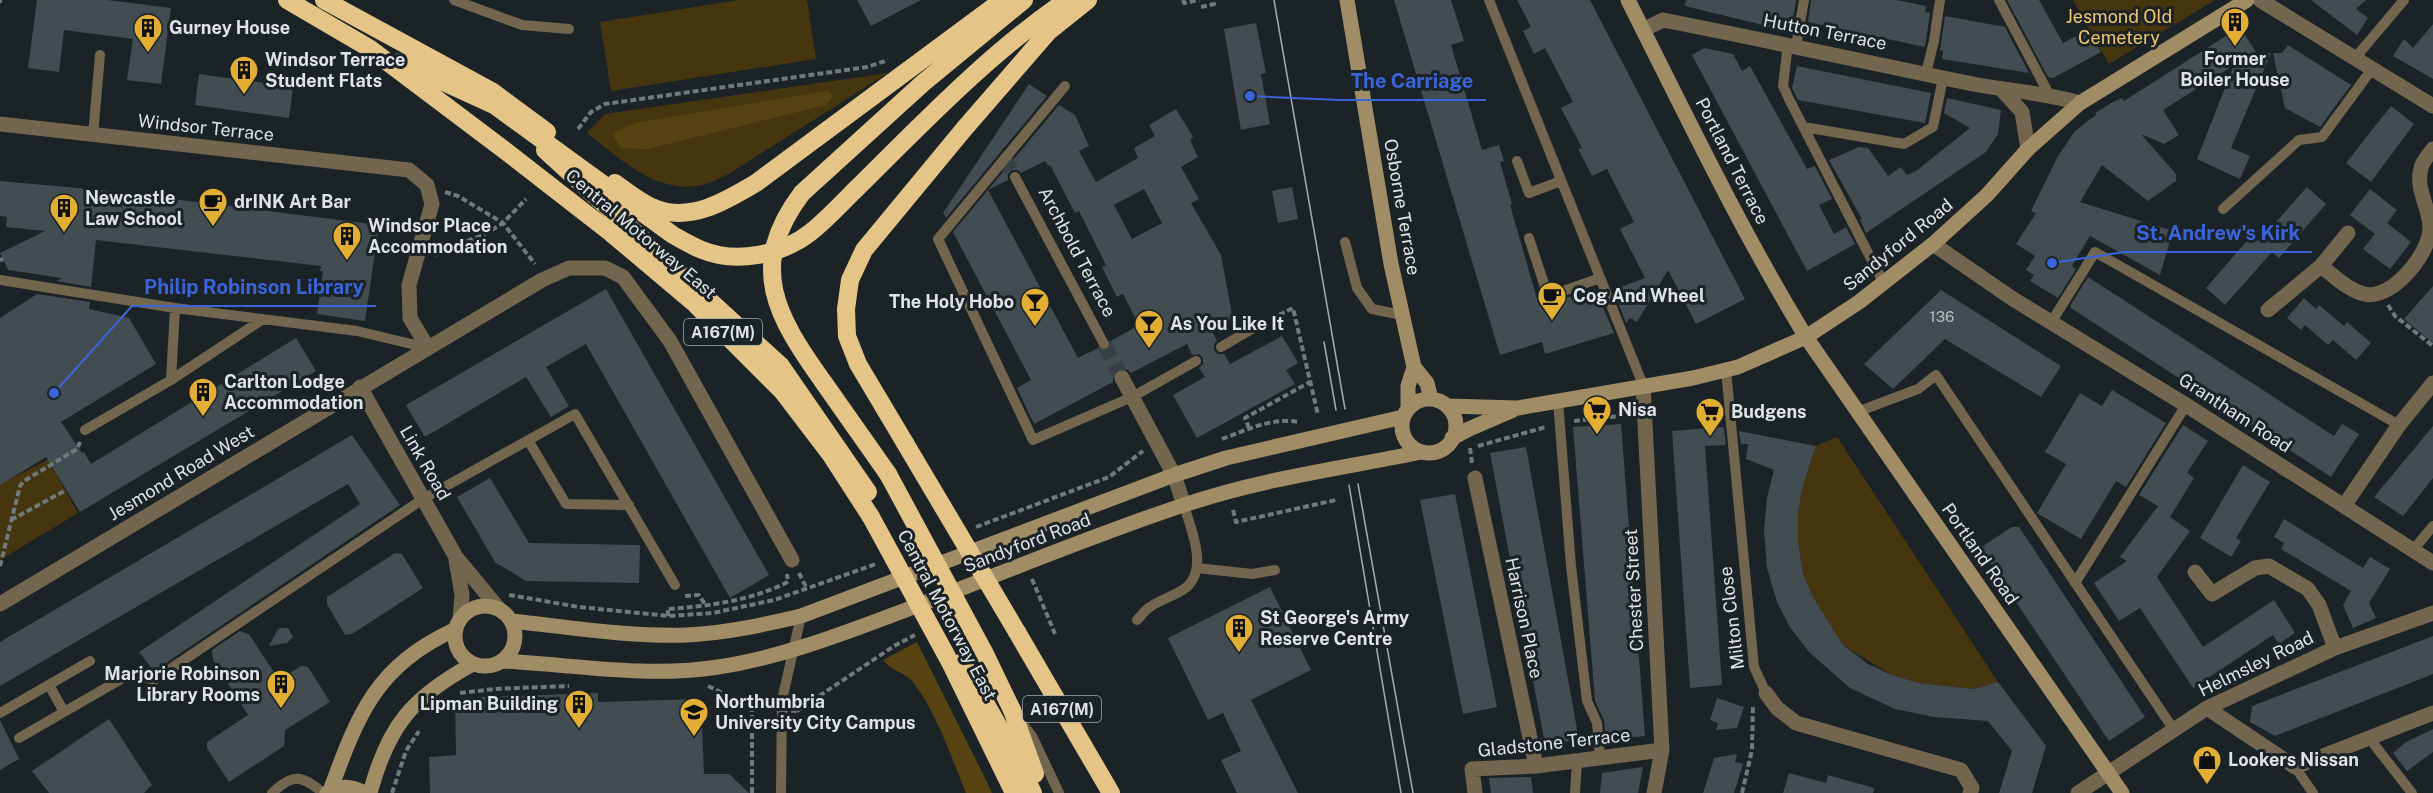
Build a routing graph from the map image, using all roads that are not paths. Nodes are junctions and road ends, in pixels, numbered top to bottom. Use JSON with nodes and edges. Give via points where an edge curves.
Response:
{"nodes":[{"id":1,"x":287,"y":0,"type":"edge"},
{"id":2,"x":323,"y":0,"type":"edge"},
{"id":3,"x":454,"y":0,"type":"edge"},
{"id":4,"x":1008,"y":0,"type":"edge"},
{"id":5,"x":1024,"y":0,"type":"edge"},
{"id":6,"x":1067,"y":0,"type":"edge"},
{"id":7,"x":1088,"y":0,"type":"edge"},
{"id":8,"x":1488,"y":0,"type":"edge"},
{"id":9,"x":1628,"y":0,"type":"edge"},
{"id":10,"x":1804,"y":0,"type":"edge"},
{"id":11,"x":1939,"y":0,"type":"edge"},
{"id":12,"x":2000,"y":0,"type":"edge"},
{"id":13,"x":2247,"y":0,"type":"edge"},
{"id":14,"x":2260,"y":0,"type":"edge"},
{"id":15,"x":2404,"y":0,"type":"edge"},
{"id":16,"x":1345,"y":2,"type":"edge"},
{"id":17,"x":569,"y":29,"type":"dead end"},
{"id":18,"x":1643,"y":30,"type":"junction"},
{"id":19,"x":1792,"y":45,"type":"junction"},
{"id":20,"x":369,"y":48,"type":"junction"},
{"id":21,"x":100,"y":55,"type":"dead end"},
{"id":22,"x":2355,"y":58,"type":"junction"},
{"id":23,"x":2372,"y":69,"type":"junction"},
{"id":24,"x":1926,"y":73,"type":"junction"},
{"id":25,"x":1943,"y":78,"type":"junction"},
{"id":26,"x":1065,"y":86,"type":"dead end"},
{"id":27,"x":2001,"y":90,"type":"junction"},
{"id":28,"x":2049,"y":94,"type":"junction"},
{"id":29,"x":2080,"y":103,"type":"junction"},
{"id":30,"x":2433,"y":106,"type":"edge"},
{"id":31,"x":0,"y":124,"type":"edge"},
{"id":32,"x":1804,"y":128,"type":"junction"},
{"id":33,"x":93,"y":135,"type":"junction"},
{"id":34,"x":2433,"y":148,"type":"edge"},
{"id":35,"x":2028,"y":149,"type":"junction"},
{"id":36,"x":1517,"y":161,"type":"dead end"},
{"id":37,"x":1015,"y":177,"type":"tunnel mouth"},
{"id":38,"x":1561,"y":181,"type":"junction"},
{"id":39,"x":2223,"y":208,"type":"dead end"},
{"id":40,"x":2348,"y":233,"type":"dead end"},
{"id":41,"x":1529,"y":238,"type":"dead end"},
{"id":42,"x":1345,"y":242,"type":"dead end"},
{"id":43,"x":1933,"y":244,"type":"junction"},
{"id":44,"x":2321,"y":266,"type":"junction"},
{"id":45,"x":1600,"y":278,"type":"junction"},
{"id":46,"x":0,"y":280,"type":"edge"},
{"id":47,"x":1884,"y":284,"type":"junction"},
{"id":48,"x":175,"y":308,"type":"junction"},
{"id":49,"x":2268,"y":310,"type":"dead end"},
{"id":50,"x":1402,"y":315,"type":"junction"},
{"id":51,"x":263,"y":319,"type":"junction"},
{"id":52,"x":2052,"y":321,"type":"junction"},
{"id":53,"x":1259,"y":325,"type":"road end"},
{"id":54,"x":1806,"y":337,"type":"junction"},
{"id":55,"x":1104,"y":344,"type":"tunnel mouth"},
{"id":56,"x":1221,"y":347,"type":"dead end"},
{"id":57,"x":428,"y":348,"type":"junction"},
{"id":58,"x":1196,"y":361,"type":"dead end"},
{"id":59,"x":1414,"y":367,"type":"junction"},
{"id":60,"x":1726,"y":370,"type":"junction"},
{"id":61,"x":1122,"y":378,"type":"tunnel mouth"},
{"id":62,"x":171,"y":380,"type":"junction"},
{"id":63,"x":2433,"y":383,"type":"edge"},
{"id":64,"x":1643,"y":385,"type":"junction"},
{"id":65,"x":360,"y":387,"type":"junction"},
{"id":66,"x":1132,"y":397,"type":"junction"},
{"id":67,"x":1431,"y":399,"type":"junction"},
{"id":68,"x":1558,"y":401,"type":"junction"},
{"id":69,"x":2186,"y":405,"type":"junction"},
{"id":70,"x":1447,"y":406,"type":"junction"},
{"id":71,"x":1518,"y":408,"type":"junction"},
{"id":72,"x":1857,"y":412,"type":"junction"},
{"id":73,"x":1406,"y":413,"type":"junction"},
{"id":74,"x":2399,"y":425,"type":"junction"},
{"id":75,"x":86,"y":430,"type":"road end"},
{"id":76,"x":528,"y":440,"type":"junction"},
{"id":77,"x":1456,"y":445,"type":"junction"},
{"id":78,"x":1422,"y":452,"type":"junction"},
{"id":79,"x":1174,"y":475,"type":"junction"},
{"id":80,"x":1474,"y":478,"type":"dead end"},
{"id":81,"x":423,"y":499,"type":"junction"},
{"id":82,"x":629,"y":505,"type":"junction"},
{"id":83,"x":1184,"y":505,"type":"junction"},
{"id":84,"x":2344,"y":506,"type":"junction"},
{"id":85,"x":2433,"y":526,"type":"edge"},
{"id":86,"x":2413,"y":550,"type":"junction"},
{"id":87,"x":456,"y":557,"type":"junction"},
{"id":88,"x":792,"y":560,"type":"road end"},
{"id":89,"x":2433,"y":563,"type":"edge"},
{"id":90,"x":1197,"y":568,"type":"junction"},
{"id":91,"x":1275,"y":570,"type":"dead end"},
{"id":92,"x":2195,"y":572,"type":"dead end"},
{"id":93,"x":2075,"y":583,"type":"junction"},
{"id":94,"x":675,"y":585,"type":"road end"},
{"id":95,"x":0,"y":604,"type":"edge"},
{"id":96,"x":499,"y":609,"type":"junction"},
{"id":97,"x":2433,"y":613,"type":"edge"},
{"id":98,"x":801,"y":616,"type":"junction"},
{"id":99,"x":1137,"y":620,"type":"dead end"},
{"id":100,"x":511,"y":621,"type":"junction"},
{"id":101,"x":458,"y":624,"type":"junction"},
{"id":102,"x":2335,"y":648,"type":"junction"},
{"id":103,"x":791,"y":652,"type":"junction"},
{"id":104,"x":90,"y":661,"type":"dead end"},
{"id":105,"x":504,"y":661,"type":"junction"},
{"id":106,"x":473,"y":664,"type":"junction"},
{"id":107,"x":49,"y":685,"type":"junction"},
{"id":108,"x":1766,"y":693,"type":"joint"},
{"id":109,"x":2207,"y":708,"type":"junction"},
{"id":110,"x":1012,"y":710,"type":"junction"},
{"id":111,"x":63,"y":712,"type":"junction"},
{"id":112,"x":0,"y":713,"type":"edge"},
{"id":113,"x":2433,"y":713,"type":"edge"},
{"id":114,"x":2174,"y":730,"type":"junction"},
{"id":115,"x":19,"y":738,"type":"dead end"},
{"id":116,"x":2369,"y":738,"type":"junction"},
{"id":117,"x":1662,"y":750,"type":"junction"},
{"id":118,"x":1600,"y":758,"type":"junction"},
{"id":119,"x":1577,"y":761,"type":"junction"},
{"id":120,"x":1536,"y":766,"type":"junction"},
{"id":121,"x":2295,"y":768,"type":"junction"},
{"id":122,"x":2108,"y":773,"type":"junction"},
{"id":123,"x":327,"y":792,"type":"edge"},
{"id":124,"x":272,"y":793,"type":"edge"},
{"id":125,"x":364,"y":793,"type":"edge"},
{"id":126,"x":370,"y":793,"type":"edge"},
{"id":127,"x":781,"y":793,"type":"edge"},
{"id":128,"x":1014,"y":793,"type":"edge"},
{"id":129,"x":1033,"y":793,"type":"edge"},
{"id":130,"x":1041,"y":793,"type":"edge"},
{"id":131,"x":1059,"y":793,"type":"edge"},
{"id":132,"x":1111,"y":793,"type":"edge"},
{"id":133,"x":1475,"y":793,"type":"edge"},
{"id":134,"x":1575,"y":793,"type":"edge"},
{"id":135,"x":1654,"y":793,"type":"edge"},
{"id":136,"x":1970,"y":793,"type":"edge"},
{"id":137,"x":2078,"y":793,"type":"edge"},
{"id":138,"x":2122,"y":793,"type":"edge"},
{"id":139,"x":2313,"y":793,"type":"edge"},
{"id":140,"x":2412,"y":793,"type":"edge"}],
"edges":[{"from":1,"to":20,"type":"highway","name":"Central Motorway East","number":"A167(M)","bridge":true},
{"from":2,"to":4,"type":"highway","number":"A167(M)","via":[[493,92],[620,187],[654,208],[675,213],[702,211],[756,183],[964,28]]},
{"from":2,"to":129,"type":"highway","name":"Central Motorway East","number":"A167(M)","via":[[541,146],[782,366],[868,492]]},
{"from":3,"to":17,"type":"lane","via":[[522,25]]},
{"from":5,"to":110,"type":"highway","number":"A167(M)","bridge":true,"via":[[923,83],[802,193],[779,230],[772,276],[788,332],[888,474]]},
{"from":6,"to":20,"type":"highway","number":"A167(M)","bridge":true,"via":[[1027,27],[970,78],[810,233],[789,246],[762,255],[704,251],[673,236],[494,105]]},
{"from":7,"to":132,"type":"highway","number":"A167(M)","bridge":true,"via":[[1048,32],[864,250],[850,280],[846,309],[848,336],[858,364]]},
{"from":8,"to":38,"type":"lane"},
{"from":9,"to":18,"type":"main road","name":"Portland Terrace"},
{"from":10,"to":19,"type":"lane"},
{"from":11,"to":24,"type":"lane"},
{"from":12,"to":28,"type":"lane"},
{"from":13,"to":29,"type":"main road","name":"Sandyford Road"},
{"from":14,"to":22,"type":"street"},
{"from":15,"to":22,"type":"lane"},
{"from":16,"to":50,"type":"main road","name":"Osborne Terrace"},
{"from":18,"to":19,"type":"street","name":"Hutton Terrace","via":[[1663,20]]},
{"from":18,"to":54,"type":"main road","name":"Portland Terrace","via":[[1766,269]]},
{"from":19,"to":24,"type":"street","name":"Hutton Terrace"},
{"from":19,"to":32,"type":"lane","via":[[1783,86]]},
{"from":20,"to":128,"type":"highway","name":"Central Motorway East","number":"A167(M)","bridge":true,"via":[[611,233],[693,302],[783,392],[831,455],[871,518],[951,664]]},
{"from":21,"to":33,"type":"lane"},
{"from":22,"to":23,"type":"street"},
{"from":23,"to":30,"type":"street"},
{"from":23,"to":39,"type":"lane","via":[[2322,137],[2298,140]]},
{"from":24,"to":25,"type":"street","name":"Hutton Terrace"},
{"from":25,"to":27,"type":"street","name":"Hutton Terrace"},
{"from":25,"to":32,"type":"lane","via":[[1933,127],[1904,144]]},
{"from":26,"to":66,"type":"lane","via":[[938,239],[1033,440]]},
{"from":27,"to":28,"type":"street","name":"Hutton Terrace"},
{"from":27,"to":35,"type":"street","via":[[2022,112]]},
{"from":28,"to":29,"type":"street","name":"Hutton Terrace"},
{"from":29,"to":35,"type":"main road","name":"Sandyford Road"},
{"from":31,"to":33,"type":"street","name":"Windsor Terrace"},
{"from":32,"to":47,"type":"lane"},
{"from":33,"to":57,"type":"street","name":"Windsor Terrace","via":[[409,170],[427,185],[432,204],[409,285],[410,318]]},
{"from":34,"to":44,"type":"street","via":[[2421,168],[2421,192],[2430,227],[2426,247],[2398,282],[2381,294],[2364,294]]},
{"from":35,"to":43,"type":"main road","name":"Sandyford Road","via":[[1987,195]]},
{"from":36,"to":38,"type":"lane","via":[[1529,193]]},
{"from":37,"to":55,"type":"lane","name":"Archbold Terrace"},
{"from":38,"to":45,"type":"lane"},
{"from":40,"to":44,"type":"street"},
{"from":41,"to":45,"type":"lane","via":[[1547,293],[1552,295]]},
{"from":42,"to":50,"type":"lane","via":[[1357,288],[1372,309]]},
{"from":43,"to":47,"type":"main road","name":"Sandyford Road"},
{"from":43,"to":52,"type":"street","name":"Grantham Road"},
{"from":44,"to":49,"type":"street"},
{"from":45,"to":64,"type":"lane"},
{"from":46,"to":48,"type":"lane"},
{"from":47,"to":54,"type":"main road","name":"Sandyford Road"},
{"from":48,"to":51,"type":"lane"},
{"from":48,"to":62,"type":"lane"},
{"from":50,"to":59,"type":"main road","name":"Osborne Terrace"},
{"from":51,"to":57,"type":"lane","via":[[357,331]]},
{"from":51,"to":62,"type":"lane"},
{"from":52,"to":69,"type":"street","name":"Grantham Road"},
{"from":52,"to":74,"type":"lane","via":[[2095,252]]},
{"from":53,"to":56,"type":"lane"},
{"from":54,"to":60,"type":"main road","name":"Sandyford Road"},
{"from":54,"to":72,"type":"main road","name":"Portland Road"},
{"from":57,"to":65,"type":"street","name":"Jesmond Road West"},
{"from":57,"to":88,"type":"street","name":"Jesmond Road West","via":[[569,268],[605,268],[623,277],[670,341]]},
{"from":58,"to":66,"type":"lane"},
{"from":59,"to":67,"type":"main road","via":[[1427,383]]},
{"from":59,"to":73,"type":"main road","name":"Osborne Terrace"},
{"from":60,"to":64,"type":"main road","name":"Sandyford Road"},
{"from":60,"to":108,"type":"lane","name":"Milton Close","via":[[1754,667]]},
{"from":61,"to":66,"type":"street"},
{"from":62,"to":75,"type":"lane"},
{"from":63,"to":74,"type":"street"},
{"from":64,"to":68,"type":"main road","name":"Sandyford Road"},
{"from":64,"to":117,"type":"street","name":"Chester Street"},
{"from":65,"to":81,"type":"street","name":"Link Road"},
{"from":65,"to":95,"type":"street","name":"Jesmond Road West"},
{"from":66,"to":79,"type":"street"},
{"from":67,"to":70,"type":"main road"},
{"from":67,"to":73,"type":"main road","via":[[1422,400]]},
{"from":68,"to":71,"type":"main road","name":"Sandyford Road"},
{"from":68,"to":118,"type":"lane","via":[[1571,566],[1587,701],[1597,723]]},
{"from":69,"to":84,"type":"street","name":"Grantham Road"},
{"from":69,"to":93,"type":"lane"},
{"from":70,"to":71,"type":"main road","name":"Sandyford Road"},
{"from":70,"to":77,"type":"main road","via":[[1455,421]]},
{"from":71,"to":77,"type":"main road","name":"Sandyford Road","via":[[1469,429]]},
{"from":72,"to":93,"type":"lane","via":[[1918,389],[1936,375]]},
{"from":72,"to":122,"type":"main road","name":"Portland Road"},
{"from":73,"to":78,"type":"main road","via":[[1402,426],[1407,442]]},
{"from":73,"to":79,"type":"main road","name":"Sandyford Road"},
{"from":74,"to":84,"type":"street"},
{"from":76,"to":81,"type":"lane"},
{"from":76,"to":82,"type":"lane","via":[[566,504]]},
{"from":76,"to":82,"type":"lane","via":[[575,414]]},
{"from":77,"to":78,"type":"main road"},
{"from":78,"to":83,"type":"main road","name":"Sandyford Road","via":[[1256,485]]},
{"from":79,"to":83,"type":"street"},
{"from":79,"to":98,"type":"main road","name":"Sandyford Road"},
{"from":80,"to":120,"type":"street","name":"Harrison Place"},
{"from":81,"to":87,"type":"street","name":"Link Road"},
{"from":81,"to":111,"type":"lane","via":[[154,680],[130,674]]},
{"from":82,"to":94,"type":"lane"},
{"from":83,"to":90,"type":"lane","via":[[1198,556]]},
{"from":83,"to":103,"type":"main road","name":"Sandyford Road"},
{"from":84,"to":86,"type":"street","name":"Grantham Road"},
{"from":85,"to":86,"type":"lane"},
{"from":86,"to":89,"type":"street","name":"Grantham Road"},
{"from":87,"to":96,"type":"street","name":"Link Road"},
{"from":87,"to":101,"type":"street","name":"Link Road","via":[[462,595]]},
{"from":90,"to":91,"type":"lane","via":[[1252,574]]},
{"from":90,"to":99,"type":"lane","via":[[1187,586],[1148,608]]},
{"from":92,"to":102,"type":"street","via":[[2212,594],[2255,568],[2269,566],[2308,589],[2319,605]]},
{"from":93,"to":114,"type":"lane"},
{"from":96,"to":100,"type":"main road"},
{"from":96,"to":101,"type":"main road","via":[[473,609]]},
{"from":97,"to":102,"type":"street","name":"Helmsley Road"},
{"from":98,"to":100,"type":"main road","name":"Sandyford Road","via":[[761,626],[687,635],[610,632]]},
{"from":98,"to":103,"type":"lane"},
{"from":100,"to":105,"type":"main road","via":[[516,638]]},
{"from":101,"to":106,"type":"main road","via":[[456,646]]},
{"from":101,"to":123,"type":"main road","via":[[416,650],[379,685],[364,706]]},
{"from":102,"to":109,"type":"street","name":"Helmsley Road"},
{"from":103,"to":105,"type":"main road","name":"Sandyford Road","via":[[673,671]]},
{"from":103,"to":127,"type":"lane","via":[[782,700]]},
{"from":104,"to":107,"type":"lane"},
{"from":105,"to":106,"type":"main road","via":[[489,667]]},
{"from":106,"to":126,"type":"main road","via":[[435,686],[407,712],[385,746]]},
{"from":107,"to":111,"type":"lane"},
{"from":107,"to":112,"type":"lane"},
{"from":108,"to":136,"type":"street","name":"Milton Close","via":[[1796,723],[1961,770],[1972,788]]},
{"from":109,"to":114,"type":"street","name":"Helmsley Road"},
{"from":109,"to":121,"type":"street"},
{"from":110,"to":130,"type":"highway","number":"A167(M)"},
{"from":110,"to":131,"type":"lane","via":[[1032,736]]},
{"from":111,"to":115,"type":"lane"},
{"from":113,"to":116,"type":"street"},
{"from":114,"to":122,"type":"street","name":"Helmsley Road"},
{"from":116,"to":121,"type":"street"},
{"from":116,"to":140,"type":"lane"},
{"from":117,"to":118,"type":"street","name":"Gladstone Terrace"},
{"from":117,"to":135,"type":"street","name":"Chester Street"},
{"from":118,"to":119,"type":"street","name":"Gladstone Terrace"},
{"from":119,"to":120,"type":"street","name":"Gladstone Terrace"},
{"from":119,"to":134,"type":"lane"},
{"from":120,"to":133,"type":"street","name":"Gladstone Terrace","via":[[1472,768]]},
{"from":121,"to":139,"type":"lane"},
{"from":122,"to":137,"type":"street","name":"Helmsley Road"},
{"from":122,"to":138,"type":"main road","name":"Portland Road"},
{"from":123,"to":124,"type":"lane","via":[[294,778]]},
{"from":123,"to":125,"type":"main road","via":[[345,786]]}]}
